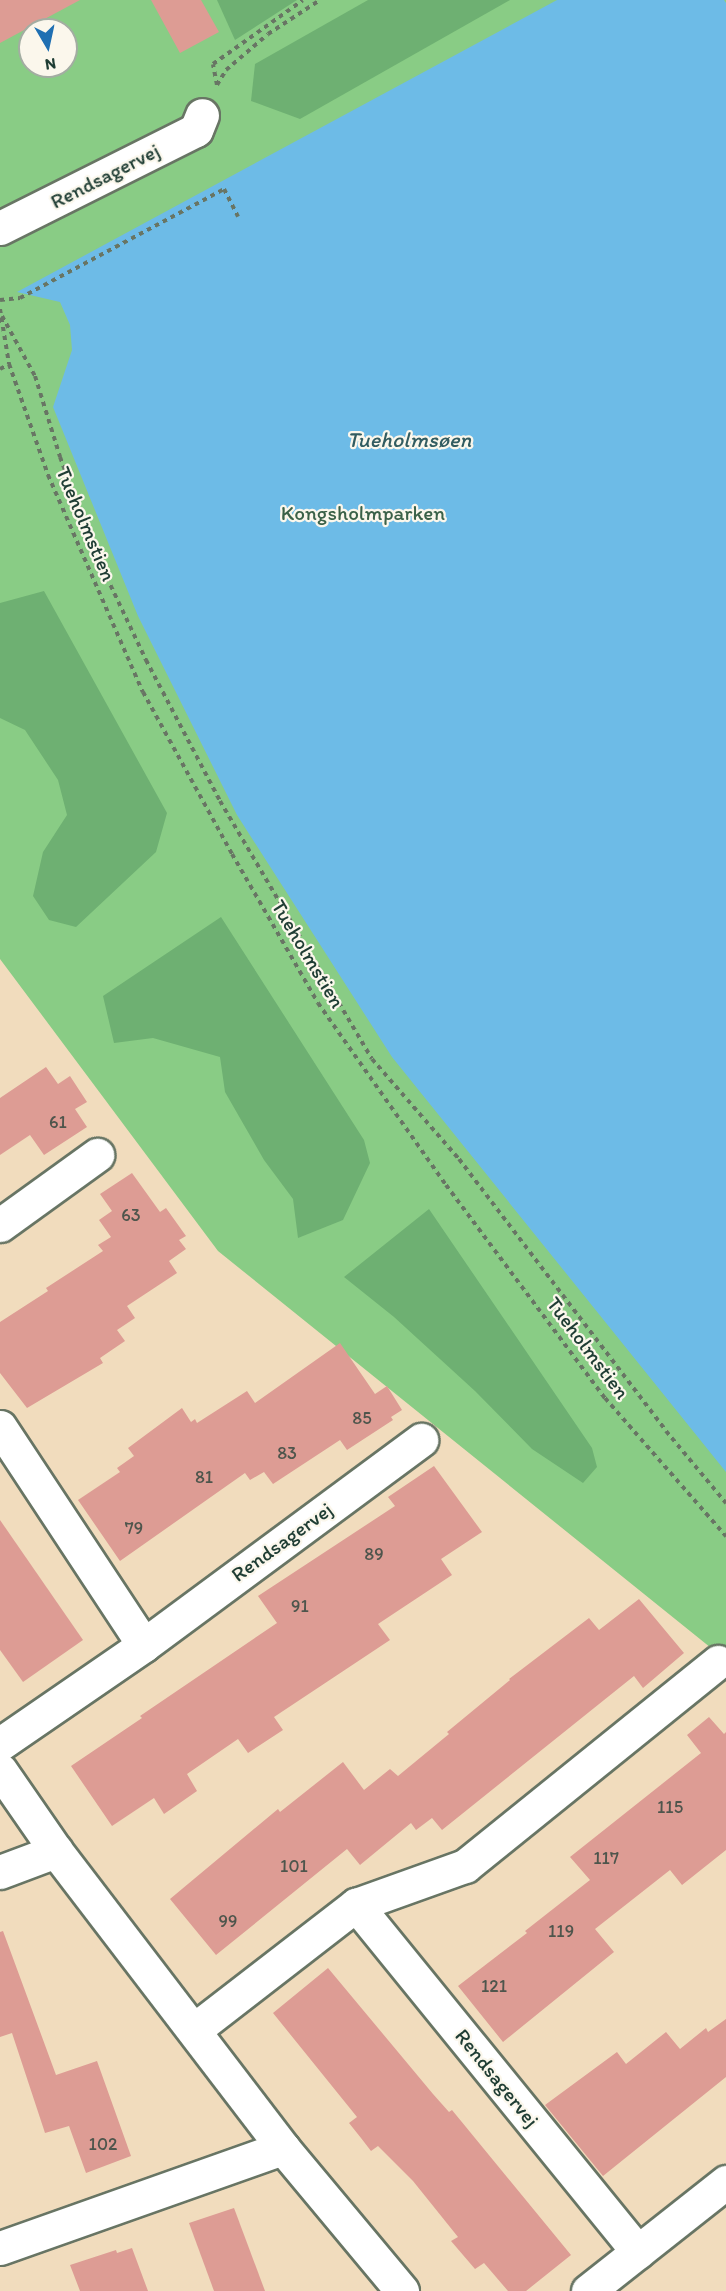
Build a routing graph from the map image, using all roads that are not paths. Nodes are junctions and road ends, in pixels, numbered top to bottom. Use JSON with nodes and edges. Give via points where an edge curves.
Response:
{"nodes":[{"id":1,"x":202,"y":115,"type":"road end"},
{"id":2,"x":0,"y":228,"type":"edge"},
{"id":3,"x":97,"y":1155,"type":"dead end"},
{"id":4,"x":0,"y":1224,"type":"edge"},
{"id":5,"x":0,"y":1427,"type":"edge"},
{"id":6,"x":421,"y":1440,"type":"dead end"},
{"id":7,"x":144,"y":1645,"type":"junction"},
{"id":8,"x":718,"y":1662,"type":"dead end"},
{"id":9,"x":0,"y":1744,"type":"edge"},
{"id":10,"x":0,"y":1770,"type":"edge"},
{"id":11,"x":56,"y":1851,"type":"junction"},
{"id":12,"x":0,"y":1872,"type":"edge"},
{"id":13,"x":356,"y":1905,"type":"junction"},
{"id":14,"x":194,"y":2030,"type":"junction"},
{"id":15,"x":282,"y":2148,"type":"junction"},
{"id":16,"x":726,"y":2182,"type":"edge"},
{"id":17,"x":0,"y":2248,"type":"edge"},
{"id":18,"x":638,"y":2252,"type":"junction"},
{"id":19,"x":402,"y":2291,"type":"edge"},
{"id":20,"x":588,"y":2291,"type":"edge"}],
"edges":[{"from":1,"to":2,"type":"street","name":"Rendsagervej","via":[[196,130]]},
{"from":3,"to":4,"type":"street"},
{"from":5,"to":7,"type":"street"},
{"from":6,"to":7,"type":"street","name":"Rendsagervej"},
{"from":7,"to":9,"type":"street","name":"Rendsagervej"},
{"from":8,"to":13,"type":"street","via":[[465,1866]]},
{"from":10,"to":11,"type":"street"},
{"from":11,"to":12,"type":"street"},
{"from":11,"to":14,"type":"street"},
{"from":13,"to":14,"type":"street"},
{"from":13,"to":18,"type":"street","name":"Rendsagervej"},
{"from":14,"to":15,"type":"street"},
{"from":15,"to":17,"type":"street"},
{"from":15,"to":19,"type":"street"},
{"from":16,"to":18,"type":"street"},
{"from":18,"to":20,"type":"street"}]}
